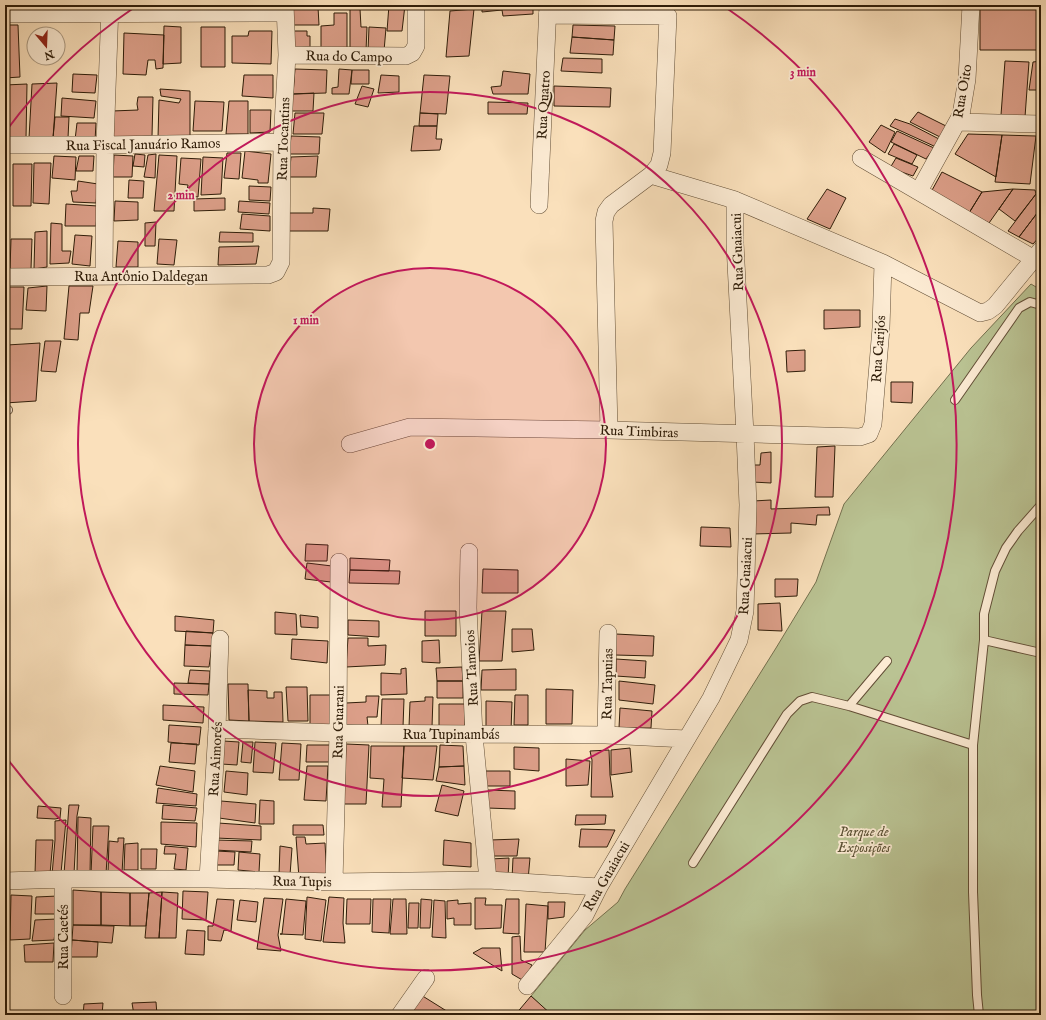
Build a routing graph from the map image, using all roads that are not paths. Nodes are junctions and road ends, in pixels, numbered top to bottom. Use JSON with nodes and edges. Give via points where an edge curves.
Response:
{"nodes":[{"id":1,"x":416,"y":5,"type":"edge"},
{"id":2,"x":971,"y":5,"type":"edge"},
{"id":3,"x":285,"y":9,"type":"edge"},
{"id":4,"x":110,"y":10,"type":"edge"},
{"id":5,"x":548,"y":10,"type":"edge"},
{"id":6,"x":5,"y":14,"type":"edge"},
{"id":7,"x":287,"y":55,"type":"junction"},
{"id":8,"x":958,"y":122,"type":"junction"},
{"id":9,"x":1041,"y":124,"type":"edge"},
{"id":10,"x":282,"y":142,"type":"junction"},
{"id":11,"x":5,"y":145,"type":"edge"},
{"id":12,"x":105,"y":145,"type":"junction"},
{"id":13,"x":861,"y":158,"type":"dead end"},
{"id":14,"x":651,"y":175,"type":"junction"},
{"id":15,"x":919,"y":191,"type":"junction"},
{"id":16,"x":735,"y":200,"type":"junction"},
{"id":17,"x":539,"y":205,"type":"dead end"},
{"id":18,"x":1039,"y":257,"type":"edge"},
{"id":19,"x":883,"y":263,"type":"junction"},
{"id":20,"x":276,"y":272,"type":"joint"},
{"id":21,"x":104,"y":276,"type":"junction"},
{"id":22,"x":5,"y":277,"type":"edge"},
{"id":23,"x":1041,"y":305,"type":"edge"},
{"id":24,"x":955,"y":400,"type":"dead end"},
{"id":25,"x":609,"y":430,"type":"junction"},
{"id":26,"x":745,"y":434,"type":"junction"},
{"id":27,"x":868,"y":434,"type":"joint"},
{"id":28,"x":350,"y":444,"type":"dead end"},
{"id":29,"x":1041,"y":505,"type":"edge"},
{"id":30,"x":469,"y":552,"type":"dead end"},
{"id":31,"x":339,"y":562,"type":"dead end"},
{"id":32,"x":608,"y":633,"type":"dead end"},
{"id":33,"x":220,"y":638,"type":"dead end"},
{"id":34,"x":984,"y":640,"type":"junction"},
{"id":35,"x":1041,"y":653,"type":"edge"},
{"id":36,"x":887,"y":661,"type":"dead end"},
{"id":37,"x":849,"y":706,"type":"junction"},
{"id":38,"x":217,"y":729,"type":"junction"},
{"id":39,"x":338,"y":733,"type":"junction"},
{"id":40,"x":474,"y":735,"type":"junction"},
{"id":41,"x":606,"y":735,"type":"junction"},
{"id":42,"x":686,"y":739,"type":"junction"},
{"id":43,"x":973,"y":745,"type":"junction"},
{"id":44,"x":693,"y":863,"type":"dead end"},
{"id":45,"x":63,"y":879,"type":"junction"},
{"id":46,"x":208,"y":879,"type":"junction"},
{"id":47,"x":5,"y":880,"type":"edge"},
{"id":48,"x":488,"y":880,"type":"junction"},
{"id":49,"x":334,"y":882,"type":"junction"},
{"id":50,"x":599,"y":887,"type":"junction"},
{"id":51,"x":426,"y":978,"type":"dead end"},
{"id":52,"x":527,"y":986,"type":"dead end"},
{"id":53,"x":63,"y":996,"type":"dead end"},
{"id":54,"x":400,"y":1015,"type":"edge"},
{"id":55,"x":979,"y":1015,"type":"edge"}],
"edges":[{"from":1,"to":7,"type":"street","name":"Rua do Campo","via":[[416,46],[412,53],[406,56]]},
{"from":2,"to":8,"type":"street","name":"Rua Oito","via":[[967,79]]},
{"from":3,"to":4,"type":"street"},
{"from":3,"to":7,"type":"street","name":"Rua Tocantins"},
{"from":4,"to":6,"type":"street"},
{"from":4,"to":12,"type":"street"},
{"from":5,"to":14,"type":"street","via":[[668,16],[662,153],[659,165]]},
{"from":5,"to":17,"type":"street","name":"Rua Quatro"},
{"from":7,"to":10,"type":"street","name":"Rua Tocantins"},
{"from":8,"to":9,"type":"street"},
{"from":8,"to":15,"type":"street","name":"Rua Oito"},
{"from":10,"to":12,"type":"street","name":"Rua Fiscal Januário Ramos"},
{"from":10,"to":20,"type":"street","name":"Rua Tocantins","via":[[281,262]]},
{"from":11,"to":12,"type":"street","name":"Rua Fiscal Januário Ramos"},
{"from":12,"to":21,"type":"street"},
{"from":13,"to":15,"type":"street"},
{"from":14,"to":16,"type":"street"},
{"from":14,"to":25,"type":"street","via":[[611,205],[604,221]]},
{"from":15,"to":18,"type":"street"},
{"from":16,"to":19,"type":"street"},
{"from":16,"to":26,"type":"street","name":"Rua Guaiacui"},
{"from":18,"to":19,"type":"street","via":[[995,306],[980,313]]},
{"from":19,"to":27,"type":"street","name":"Rua Carijós","via":[[881,328],[873,424]]},
{"from":20,"to":21,"type":"street","name":"Rua Antônio Daldegan","via":[[268,275]]},
{"from":21,"to":22,"type":"street","name":"Rua Antônio Daldegan"},
{"from":23,"to":24,"type":"lane","via":[[1030,302],[1019,308]]},
{"from":25,"to":26,"type":"street","name":"Rua Timbiras"},
{"from":25,"to":28,"type":"street","name":"Rua Timbiras","via":[[410,427]]},
{"from":26,"to":27,"type":"street","name":"Rua Timbiras","via":[[860,437]]},
{"from":26,"to":42,"type":"street","name":"Rua Guaiacui","via":[[748,505],[745,611],[739,640],[729,663]]},
{"from":29,"to":34,"type":"lane","via":[[1006,548],[995,571],[984,614]]},
{"from":30,"to":40,"type":"street","name":"Rua Tamoios","via":[[468,608]]},
{"from":31,"to":39,"type":"street","name":"Rua Guarani"},
{"from":32,"to":41,"type":"street","name":"Rua Tapuias"},
{"from":33,"to":38,"type":"street","name":"Rua Aimorés"},
{"from":34,"to":35,"type":"lane"},
{"from":34,"to":43,"type":"lane"},
{"from":36,"to":37,"type":"lane"},
{"from":37,"to":43,"type":"lane"},
{"from":37,"to":44,"type":"lane","via":[[812,697],[800,701],[786,714]]},
{"from":38,"to":39,"type":"street","name":"Rua Tupinambás"},
{"from":38,"to":46,"type":"street","name":"Rua Aimorés"},
{"from":39,"to":40,"type":"street","name":"Rua Tupinambás"},
{"from":39,"to":49,"type":"street","name":"Rua Guarani"},
{"from":40,"to":41,"type":"street","name":"Rua Tupinambás"},
{"from":40,"to":48,"type":"street","name":"Rua Tamoios"},
{"from":41,"to":42,"type":"street","name":"Rua Tupinambás"},
{"from":42,"to":50,"type":"street","name":"Rua Guaiacui"},
{"from":43,"to":55,"type":"lane","via":[[973,892]]},
{"from":45,"to":46,"type":"street","name":"Rua Tupis"},
{"from":45,"to":47,"type":"street","name":"Rua Tupis"},
{"from":45,"to":53,"type":"street","name":"Rua Caetés"},
{"from":46,"to":49,"type":"street","name":"Rua Tupis"},
{"from":48,"to":49,"type":"street","name":"Rua Tupis"},
{"from":48,"to":50,"type":"street","name":"Rua Tupis"},
{"from":50,"to":52,"type":"street","name":"Rua Guaiacui","via":[[585,915]]},
{"from":51,"to":54,"type":"street"}]}
